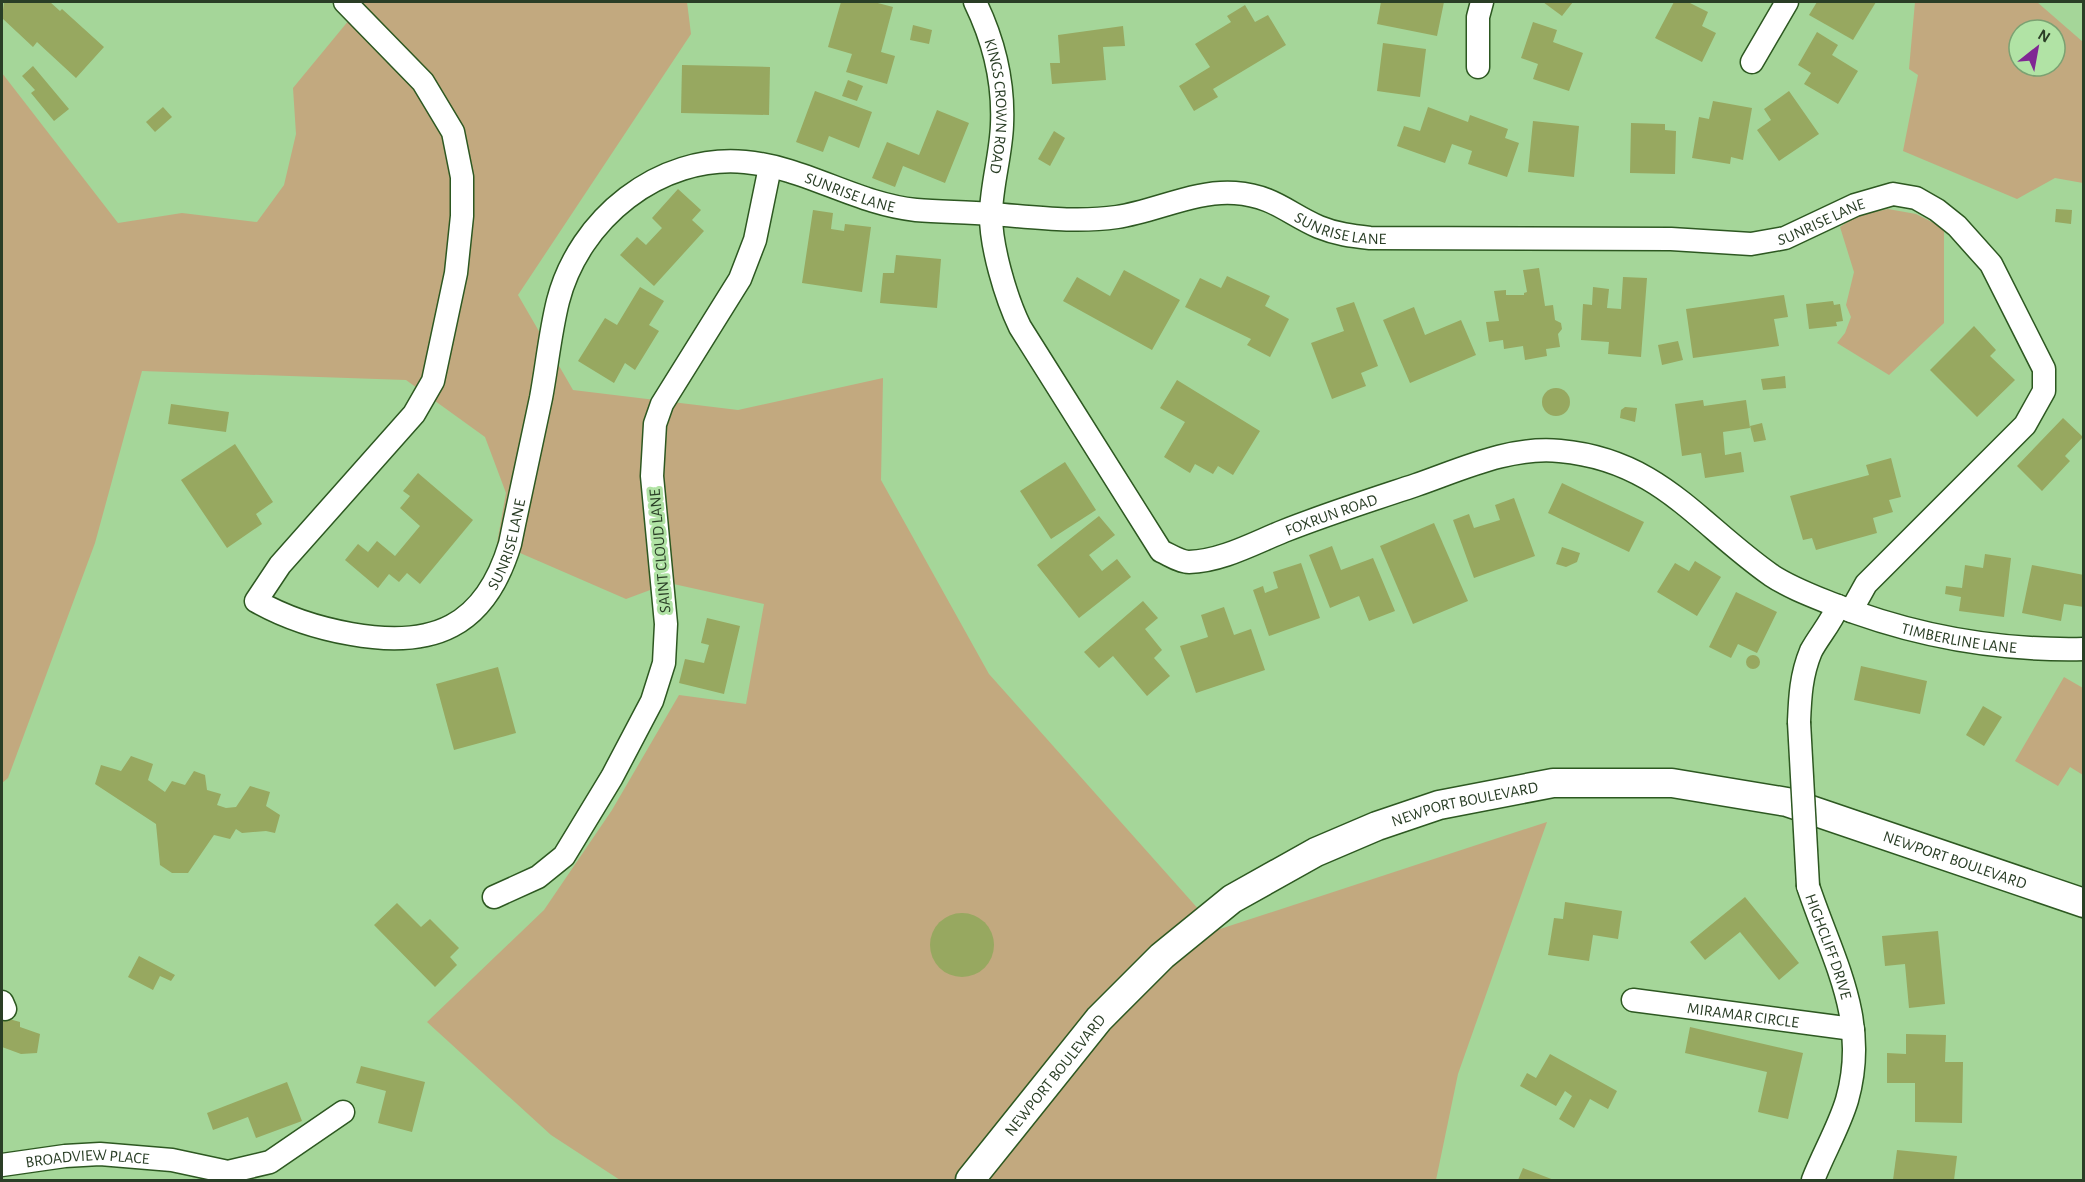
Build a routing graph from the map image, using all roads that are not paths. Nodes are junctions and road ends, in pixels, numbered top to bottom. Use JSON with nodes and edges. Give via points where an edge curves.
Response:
{"nodes":[{"id":1,"x":345,"y":2,"type":"edge"},
{"id":2,"x":975,"y":2,"type":"edge"},
{"id":3,"x":1482,"y":2,"type":"edge"},
{"id":4,"x":1787,"y":2,"type":"edge"},
{"id":5,"x":1752,"y":62,"type":"dead end"},
{"id":6,"x":1478,"y":67,"type":"dead end"},
{"id":7,"x":770,"y":167,"type":"junction"},
{"id":8,"x":991,"y":214,"type":"junction"},
{"id":9,"x":1845,"y":608,"type":"junction"},
{"id":10,"x":2084,"y":649,"type":"edge"},
{"id":11,"x":494,"y":897,"type":"dead end"},
{"id":12,"x":2084,"y":903,"type":"edge"},
{"id":13,"x":1633,"y":1000,"type":"dead end"},
{"id":14,"x":1853,"y":1029,"type":"junction"},
{"id":15,"x":343,"y":1112,"type":"dead end"},
{"id":16,"x":2,"y":1166,"type":"edge"},
{"id":17,"x":970,"y":1180,"type":"edge"},
{"id":18,"x":1813,"y":1180,"type":"edge"}],
"edges":[{"from":1,"to":7,"type":"street","name":"SUNRISE LANE","via":[[423,82],[453,132],[462,177],[462,216],[446,326],[433,381],[414,414],[280,565],[256,601],[282,616],[333,631],[412,640],[464,620],[496,583],[504,563],[558,300],[581,247],[623,201],[680,167],[711,161],[743,161]]},
{"from":2,"to":8,"type":"street","name":"KINGS CROWN ROAD","via":[[990,31],[1002,84],[1002,126]]},
{"from":3,"to":6,"type":"street","via":[[1478,17]]},
{"from":4,"to":5,"type":"street"},
{"from":7,"to":8,"type":"street","name":"SUNRISE LANE","via":[[878,203],[914,210]]},
{"from":7,"to":11,"type":"street","name":"SAINT CLOUD LANE","via":[[755,240],[740,279],[662,404],[655,424],[651,476],[666,624],[664,663],[652,700],[564,856],[538,877]]},
{"from":8,"to":9,"type":"street","name":"FOXRUN ROAD","via":[[1007,300],[1020,327],[1161,551],[1186,562],[1212,560],[1308,521],[1513,452],[1560,451],[1623,465],[1651,479],[1685,502],[1770,574],[1789,586]]},
{"from":8,"to":9,"type":"street","name":"SUNRISE LANE","via":[[1057,220],[1117,217],[1233,192],[1263,197],[1316,226],[1360,237],[1671,239],[1751,244],[1785,238],[1874,198],[1893,194],[1916,198],[1957,226],[1991,264],[2044,369],[2044,392],[2025,425]]},
{"from":9,"to":10,"type":"street","name":"TIMBERLINE LANE","via":[[1905,629],[1959,640]]},
{"from":9,"to":14,"type":"street","name":"HIGHCLIFF DRIVE","bridge":true,"via":[[1812,650],[1799,691],[1799,722],[1808,886],[1845,982]]},
{"from":12,"to":17,"type":"main road","name":"NEWPORT BOULEVARD","via":[[1787,802],[1672,783],[1552,783],[1439,805],[1316,852],[1232,900],[1162,956],[1099,1019]]},
{"from":13,"to":14,"type":"street","name":"MIRAMAR CIRCLE"},
{"from":14,"to":18,"type":"street","name":"HIGHCLIFF DRIVE","via":[[1853,1071],[1846,1101]]},
{"from":15,"to":16,"type":"street","name":"BROADVIEW PLACE","via":[[270,1162],[228,1172],[172,1160],[100,1154]]}]}
